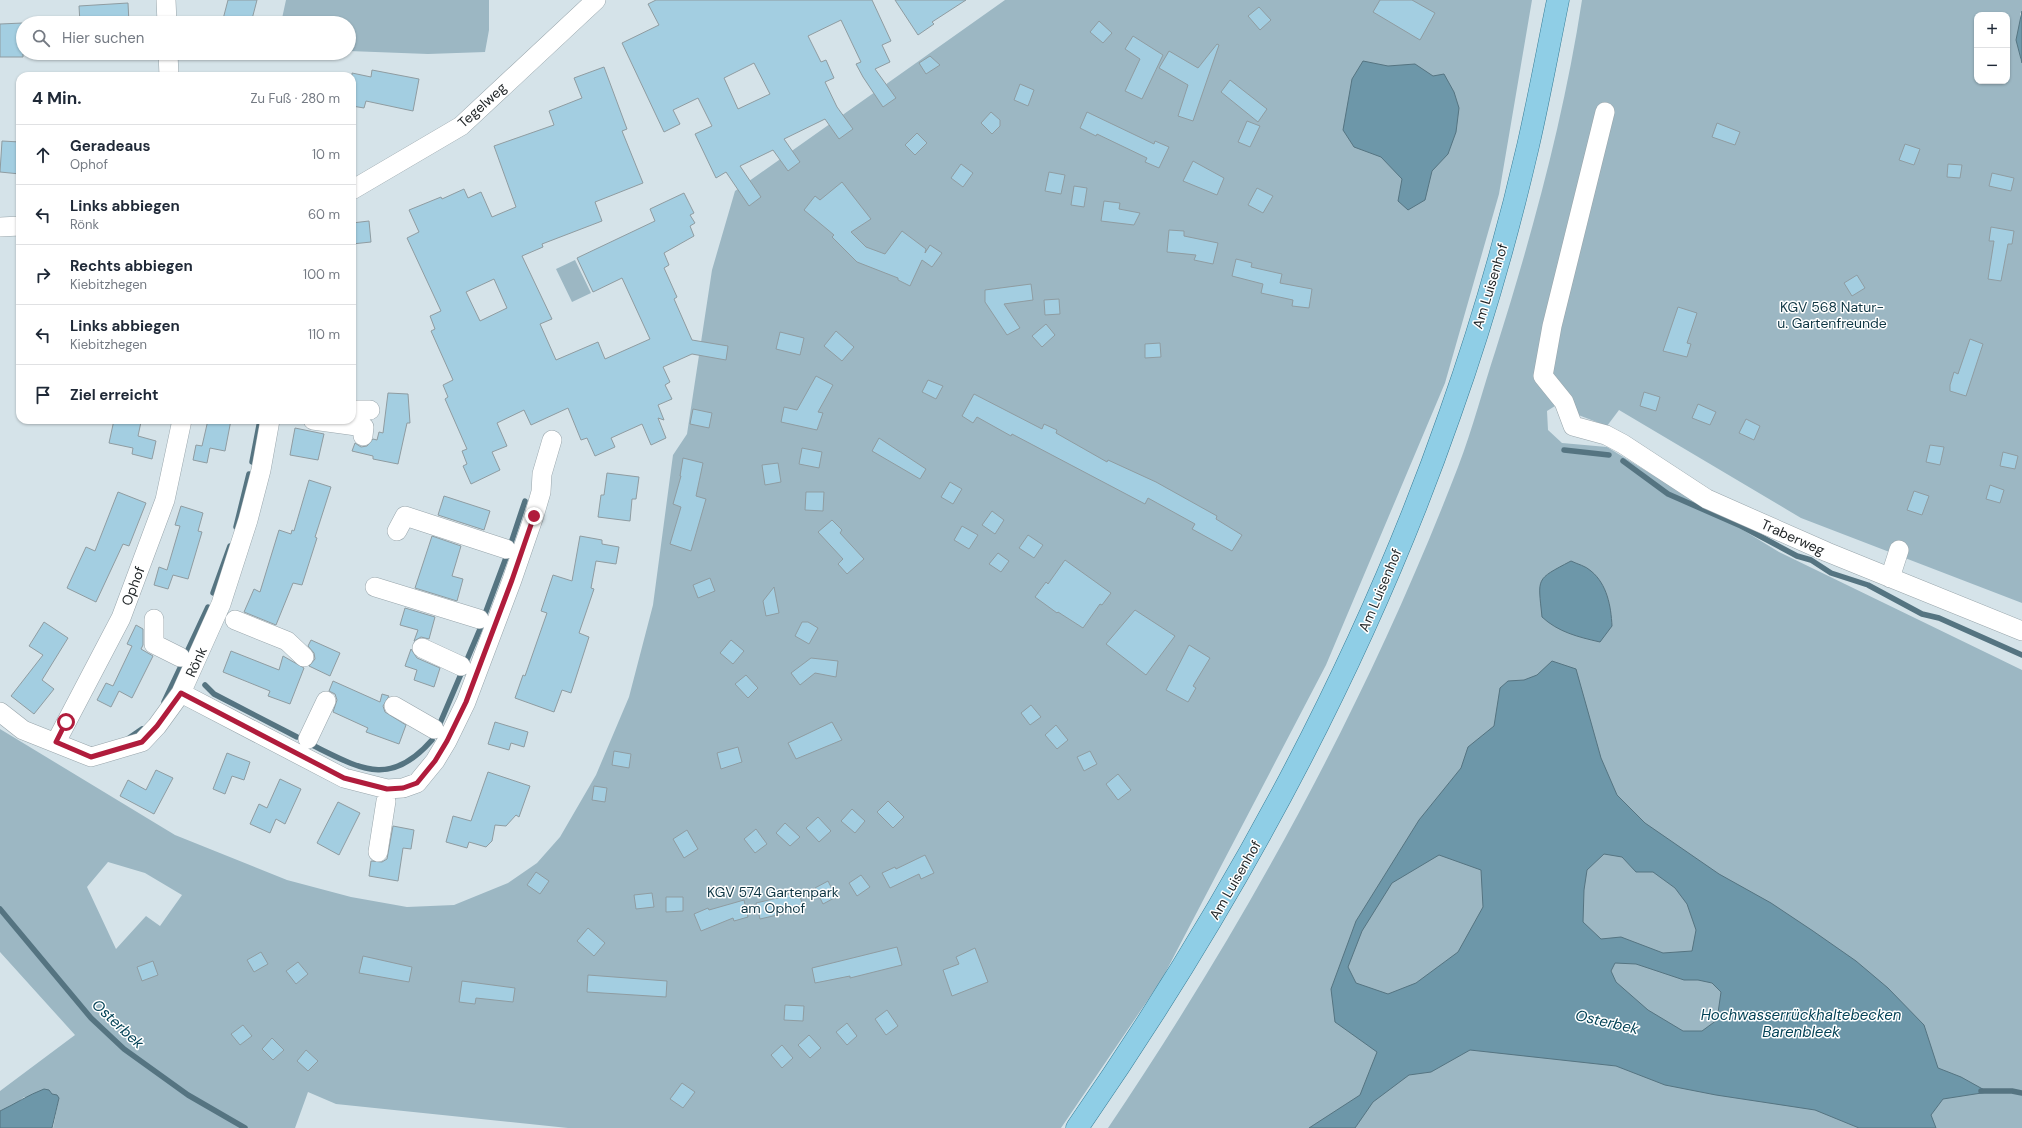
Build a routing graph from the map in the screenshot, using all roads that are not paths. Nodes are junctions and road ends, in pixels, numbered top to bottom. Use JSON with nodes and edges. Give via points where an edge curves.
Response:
{"nodes":[{"id":1,"x":166,"y":0,"type":"edge"},
{"id":2,"x":596,"y":0,"type":"edge"},
{"id":3,"x":1558,"y":0,"type":"edge"},
{"id":4,"x":167,"y":16,"type":"edge"},
{"id":5,"x":168,"y":60,"type":"edge"},
{"id":6,"x":169,"y":72,"type":"edge"},
{"id":7,"x":1605,"y":112,"type":"dead end"},
{"id":8,"x":356,"y":188,"type":"edge"},
{"id":9,"x":16,"y":226,"type":"edge"},
{"id":10,"x":0,"y":227,"type":"edge"},
{"id":11,"x":181,"y":424,"type":"edge"},
{"id":12,"x":269,"y":424,"type":"edge"},
{"id":13,"x":342,"y":424,"type":"edge"},
{"id":14,"x":363,"y":436,"type":"dead end"},
{"id":15,"x":552,"y":440,"type":"dead end"},
{"id":16,"x":402,"y":519,"type":"dead end"},
{"id":17,"x":503,"y":547,"type":"dead end"},
{"id":18,"x":1900,"y":550,"type":"dead end"},
{"id":19,"x":1890,"y":578,"type":"junction"},
{"id":20,"x":375,"y":587,"type":"dead end"},
{"id":21,"x":154,"y":619,"type":"dead end"},
{"id":22,"x":479,"y":619,"type":"dead end"},
{"id":23,"x":235,"y":620,"type":"dead end"},
{"id":24,"x":2022,"y":631,"type":"edge"},
{"id":25,"x":422,"y":648,"type":"dead end"},
{"id":26,"x":306,"y":651,"type":"dead end"},
{"id":27,"x":180,"y":657,"type":"dead end"},
{"id":28,"x":461,"y":666,"type":"dead end"},
{"id":29,"x":181,"y":693,"type":"junction"},
{"id":30,"x":326,"y":701,"type":"dead end"},
{"id":31,"x":394,"y":706,"type":"dead end"},
{"id":32,"x":0,"y":712,"type":"edge"},
{"id":33,"x":434,"y":729,"type":"dead end"},
{"id":34,"x":308,"y":739,"type":"dead end"},
{"id":35,"x":56,"y":742,"type":"junction"},
{"id":36,"x":386,"y":801,"type":"dead end"},
{"id":37,"x":378,"y":852,"type":"dead end"},
{"id":38,"x":1077,"y":1128,"type":"edge"}],
"edges":[{"from":1,"to":4,"type":"street"},
{"from":2,"to":8,"type":"street","name":"Tegelweg","via":[[461,126]]},
{"from":3,"to":38,"type":"main road","name":"Am Luisenhof","via":[[1528,145],[1501,251],[1450,414],[1372,612],[1321,719],[1250,855],[1171,986]]},
{"from":5,"to":6,"type":"street"},
{"from":7,"to":19,"type":"street","name":"Traberweg","via":[[1552,326],[1543,376],[1564,402],[1573,426],[1606,435],[1623,444],[1707,499]]},
{"from":9,"to":10,"type":"street"},
{"from":11,"to":35,"type":"street","name":"Ophof","via":[[165,500],[120,618]]},
{"from":12,"to":29,"type":"street","name":"Rönk","via":[[259,477],[232,571],[209,633]]},
{"from":13,"to":14,"type":"street","via":[[364,427]]},
{"from":15,"to":29,"type":"street","via":[[532,522],[466,702],[435,761],[417,783],[403,788],[387,789],[344,778]]},
{"from":16,"to":17,"type":"street"},
{"from":18,"to":19,"type":"street"},
{"from":19,"to":24,"type":"street","name":"Traberweg"},
{"from":20,"to":22,"type":"street"},
{"from":21,"to":27,"type":"street","via":[[154,644]]},
{"from":23,"to":26,"type":"street"},
{"from":25,"to":28,"type":"street"},
{"from":29,"to":35,"type":"street","name":"Rönk","via":[[142,742],[91,757]]},
{"from":30,"to":34,"type":"street"},
{"from":31,"to":33,"type":"street"},
{"from":32,"to":35,"type":"street","name":"Rönk","via":[[24,730]]},
{"from":36,"to":37,"type":"street"}]}
